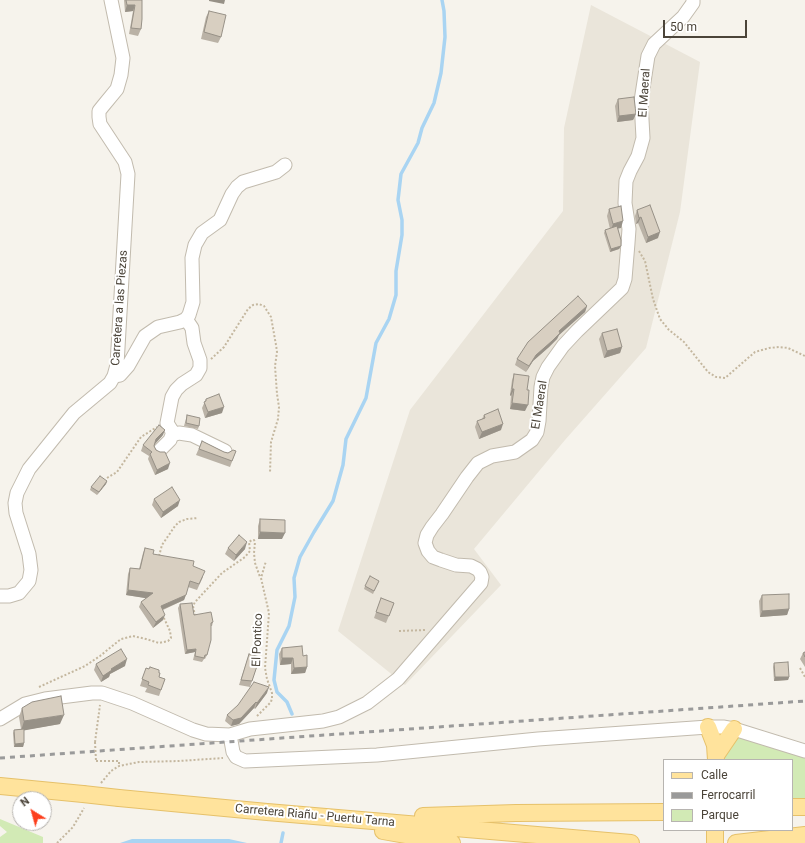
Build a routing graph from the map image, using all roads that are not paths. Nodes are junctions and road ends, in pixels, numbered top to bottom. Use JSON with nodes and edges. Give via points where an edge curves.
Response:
{"nodes":[{"id":1,"x":111,"y":0,"type":"edge"},
{"id":2,"x":693,"y":0,"type":"edge"},
{"id":3,"x":285,"y":165,"type":"dead end"},
{"id":4,"x":186,"y":319,"type":"junction"},
{"id":5,"x":114,"y":376,"type":"junction"},
{"id":6,"x":170,"y":429,"type":"junction"},
{"id":7,"x":160,"y":450,"type":"edge"},
{"id":8,"x":224,"y":451,"type":"edge"},
{"id":9,"x":0,"y":596,"type":"edge"},
{"id":10,"x":0,"y":719,"type":"edge"},
{"id":11,"x":708,"y":727,"type":"junction"},
{"id":12,"x":734,"y":729,"type":"junction"},
{"id":13,"x":230,"y":735,"type":"junction"},
{"id":14,"x":805,"y":752,"type":"edge"},
{"id":15,"x":716,"y":757,"type":"edge"},
{"id":16,"x":0,"y":786,"type":"edge"},
{"id":17,"x":793,"y":807,"type":"edge"},
{"id":18,"x":805,"y":807,"type":"edge"},
{"id":19,"x":663,"y":812,"type":"edge"},
{"id":20,"x":329,"y":817,"type":"junction"},
{"id":21,"x":369,"y":821,"type":"junction"},
{"id":22,"x":715,"y":831,"type":"edge"},
{"id":23,"x":805,"y":835,"type":"edge"},
{"id":24,"x":452,"y":843,"type":"edge"},
{"id":25,"x":631,"y":843,"type":"edge"},
{"id":26,"x":715,"y":843,"type":"edge"},
{"id":27,"x":736,"y":843,"type":"edge"}],
"edges":[{"from":1,"to":5,"type":"street","name":"Carretera a las Piezas","via":[[123,58],[117,89],[103,106],[99,117],[100,124],[125,162],[128,174],[117,365]]},
{"from":2,"to":13,"type":"street","name":"El Maeral","via":[[683,17],[654,44],[648,56],[642,101],[642,146],[626,181],[625,203],[629,229],[622,288],[577,331],[548,367],[541,387],[537,432],[532,440],[515,452],[492,456],[478,463],[427,535],[425,543],[433,557],[456,565],[471,566],[480,572],[481,583],[398,679],[367,703],[339,717],[323,721],[250,729]]},
{"from":3,"to":4,"type":"street","via":[[276,172],[237,186],[220,220],[207,228],[198,238],[192,258],[193,302]]},
{"from":4,"to":5,"type":"street","via":[[158,327],[145,336],[128,366],[120,375]]},
{"from":4,"to":6,"type":"street","via":[[192,328],[200,368],[172,397]]},
{"from":5,"to":9,"type":"street","name":"Carretera a las Piezas","via":[[110,383],[74,413],[29,469],[14,503],[29,554],[29,581],[19,593]]},
{"from":6,"to":7,"type":"street","via":[[170,440]]},
{"from":6,"to":8,"type":"street","via":[[192,435]]},
{"from":10,"to":13,"type":"street","name":"El Maeral","via":[[25,704],[45,699],[102,693],[132,703],[193,730],[206,734]]},
{"from":11,"to":12,"type":"street"},
{"from":11,"to":13,"type":"street","via":[[538,739],[377,756],[245,761],[236,757],[233,752]]},
{"from":11,"to":15,"type":"main road","via":[[715,745]]},
{"from":12,"to":14,"type":"street"},
{"from":12,"to":15,"type":"main road"},
{"from":16,"to":20,"type":"main road","name":"Carretera Riañu - Puertu Tarna","bridge":true,"via":[[85,799],[119,798]]},
{"from":17,"to":18,"type":"main road"},
{"from":19,"to":21,"type":"main road","via":[[516,813]]},
{"from":20,"to":21,"type":"main road","name":"Carretera Riañu - Puertu Tarna"},
{"from":20,"to":24,"type":"main road","via":[[380,831]]},
{"from":21,"to":25,"type":"main road","name":"Carretera Riañu - Puertu Tarna"},
{"from":22,"to":26,"type":"main road"},
{"from":23,"to":27,"type":"main road"}]}
